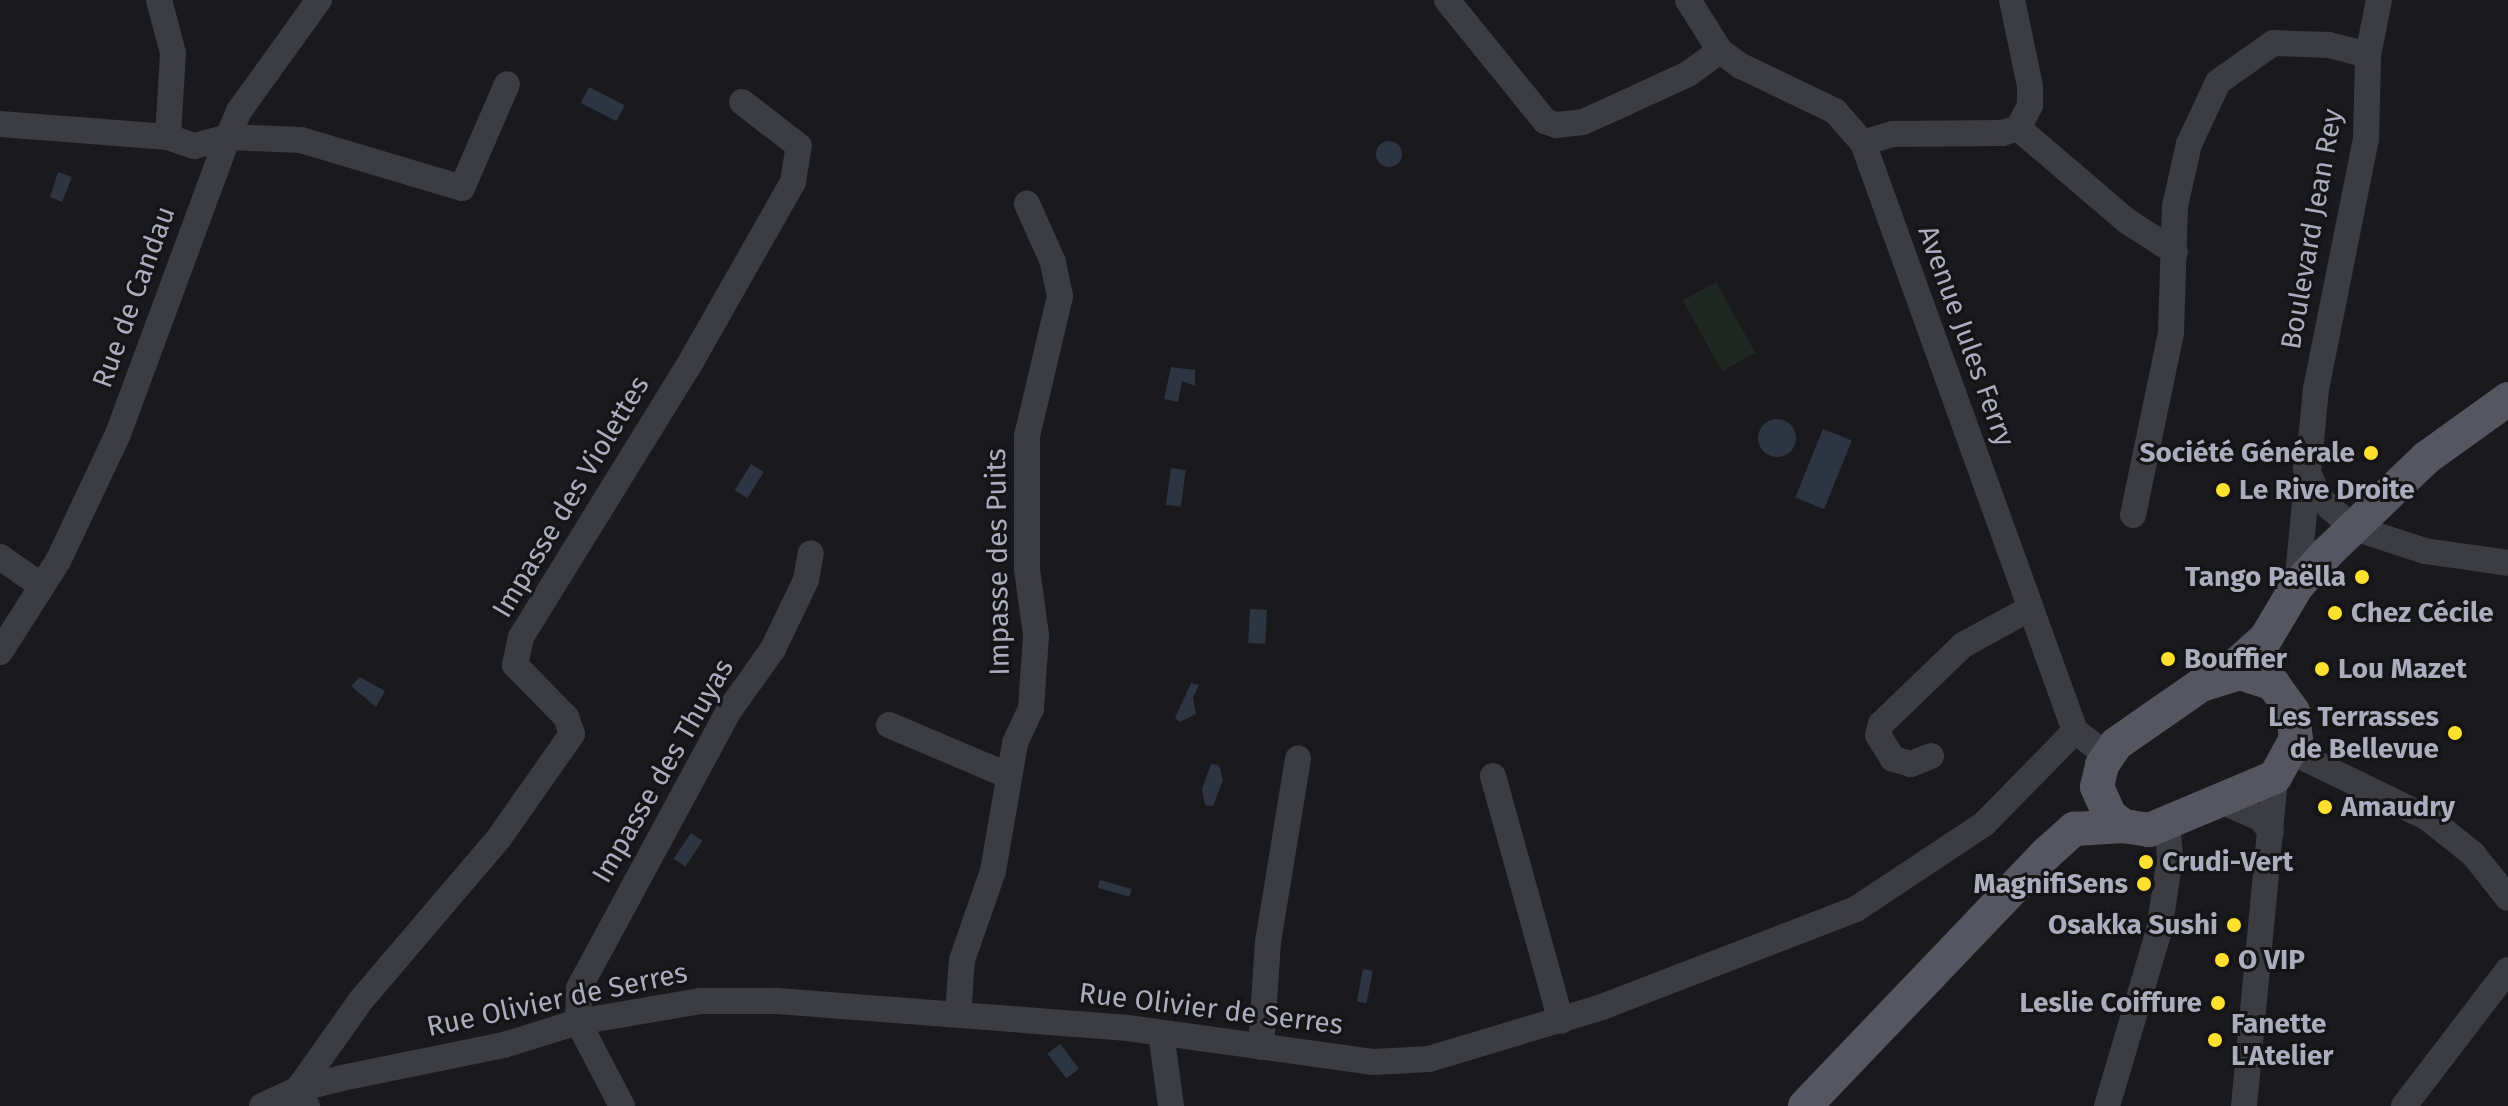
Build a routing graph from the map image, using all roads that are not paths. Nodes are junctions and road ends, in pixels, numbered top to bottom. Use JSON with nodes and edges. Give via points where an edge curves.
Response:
{"nodes":[{"id":1,"x":159,"y":0,"type":"edge"},
{"id":2,"x":319,"y":0,"type":"edge"},
{"id":3,"x":1447,"y":0,"type":"edge"},
{"id":4,"x":1688,"y":0,"type":"edge"},
{"id":5,"x":2012,"y":0,"type":"edge"},
{"id":6,"x":2379,"y":0,"type":"edge"},
{"id":7,"x":1720,"y":51,"type":"junction"},
{"id":8,"x":2368,"y":55,"type":"junction"},
{"id":9,"x":507,"y":84,"type":"dead end"},
{"id":10,"x":742,"y":102,"type":"dead end"},
{"id":11,"x":0,"y":124,"type":"edge"},
{"id":12,"x":2018,"y":128,"type":"junction"},
{"id":13,"x":168,"y":137,"type":"junction"},
{"id":14,"x":228,"y":137,"type":"junction"},
{"id":15,"x":1863,"y":143,"type":"junction"},
{"id":16,"x":1027,"y":204,"type":"dead end"},
{"id":17,"x":2175,"y":252,"type":"junction"},
{"id":18,"x":2508,"y":399,"type":"edge"},
{"id":19,"x":2306,"y":468,"type":"junction"},
{"id":20,"x":2133,"y":515,"type":"dead end"},
{"id":21,"x":2354,"y":528,"type":"junction"},
{"id":22,"x":811,"y":553,"type":"dead end"},
{"id":23,"x":0,"y":557,"type":"edge"},
{"id":24,"x":2508,"y":563,"type":"edge"},
{"id":25,"x":39,"y":584,"type":"junction"},
{"id":26,"x":2297,"y":586,"type":"junction"},
{"id":27,"x":2029,"y":609,"type":"junction"},
{"id":28,"x":2266,"y":638,"type":"junction"},
{"id":29,"x":0,"y":652,"type":"edge"},
{"id":30,"x":2226,"y":674,"type":"junction"},
{"id":31,"x":2273,"y":684,"type":"junction"},
{"id":32,"x":889,"y":725,"type":"dead end"},
{"id":33,"x":2075,"y":731,"type":"junction"},
{"id":34,"x":1931,"y":756,"type":"dead end"},
{"id":35,"x":1298,"y":758,"type":"dead end"},
{"id":36,"x":2283,"y":764,"type":"junction"},
{"id":37,"x":2102,"y":771,"type":"junction"},
{"id":38,"x":1009,"y":776,"type":"junction"},
{"id":39,"x":1493,"y":776,"type":"dead end"},
{"id":40,"x":2221,"y":801,"type":"junction"},
{"id":41,"x":2167,"y":825,"type":"junction"},
{"id":42,"x":2124,"y":826,"type":"junction"},
{"id":43,"x":2074,"y":829,"type":"junction"},
{"id":44,"x":2271,"y":831,"type":"junction"},
{"id":45,"x":2508,"y":898,"type":"edge"},
{"id":46,"x":2508,"y":970,"type":"edge"},
{"id":47,"x":958,"y":1014,"type":"junction"},
{"id":48,"x":1561,"y":1021,"type":"junction"},
{"id":49,"x":578,"y":1022,"type":"junction"},
{"id":50,"x":1161,"y":1033,"type":"junction"},
{"id":51,"x":1261,"y":1047,"type":"junction"},
{"id":52,"x":303,"y":1097,"type":"edge"},
{"id":53,"x":262,"y":1106,"type":"edge"},
{"id":54,"x":622,"y":1106,"type":"edge"},
{"id":55,"x":1171,"y":1106,"type":"edge"},
{"id":56,"x":1805,"y":1106,"type":"edge"},
{"id":57,"x":2107,"y":1106,"type":"edge"},
{"id":58,"x":2244,"y":1106,"type":"edge"},
{"id":59,"x":2404,"y":1106,"type":"edge"}],
"edges":[{"from":1,"to":13,"type":"street","via":[[173,53]]},
{"from":2,"to":14,"type":"street","name":"Rue de Candau","via":[[239,111]]},
{"from":3,"to":7,"type":"street","via":[[1545,121],[1556,125],[1583,122],[1688,74]]},
{"from":4,"to":7,"type":"street","name":"Avenue Jules Ferry"},
{"from":5,"to":12,"type":"street","via":[[2030,86],[2030,105]]},
{"from":6,"to":8,"type":"street","name":"Boulevard Jean Rey"},
{"from":7,"to":15,"type":"street","name":"Avenue Jules Ferry","via":[[1835,111]]},
{"from":8,"to":17,"type":"street","via":[[2329,45],[2273,43],[2218,82],[2189,144],[2175,206]]},
{"from":8,"to":19,"type":"street","name":"Boulevard Jean Rey","via":[[2366,139],[2316,389]]},
{"from":9,"to":14,"type":"street","via":[[462,188],[301,140]]},
{"from":10,"to":52,"type":"street","name":"Impasse des Violettes","via":[[799,146],[793,182],[693,358],[521,637],[515,665],[566,717],[572,734],[499,838],[362,999]]},
{"from":11,"to":13,"type":"street"},
{"from":12,"to":15,"type":"street","via":[[2002,133],[1893,134]]},
{"from":12,"to":17,"type":"street","via":[[2127,221]]},
{"from":13,"to":14,"type":"street","via":[[194,146]]},
{"from":14,"to":25,"type":"street","name":"Rue de Candau","via":[[118,434],[58,561]]},
{"from":15,"to":27,"type":"street","name":"Avenue Jules Ferry"},
{"from":16,"to":38,"type":"street","name":"Impasse des Puits","via":[[1053,262],[1060,296],[1027,436],[1027,569],[1036,635],[1031,709],[1015,743]]},
{"from":17,"to":20,"type":"street","via":[[2171,333]]},
{"from":18,"to":21,"type":"main road","via":[[2426,458]]},
{"from":19,"to":21,"type":"street","via":[[2320,499]]},
{"from":19,"to":26,"type":"street","name":"Boulevard Jean Rey"},
{"from":21,"to":24,"type":"street","via":[[2425,551]]},
{"from":21,"to":26,"type":"main road"},
{"from":22,"to":49,"type":"street","name":"Impasse des Thuyas","via":[[806,580],[773,649],[728,712],[579,988]]},
{"from":23,"to":25,"type":"street"},
{"from":25,"to":29,"type":"street","name":"Rue de Candau"},
{"from":26,"to":28,"type":"main road"},
{"from":27,"to":33,"type":"street","name":"Avenue Jules Ferry"},
{"from":27,"to":34,"type":"street","via":[[1963,645],[1881,724],[1878,735],[1893,759],[1911,764]]},
{"from":28,"to":30,"type":"main road"},
{"from":28,"to":31,"type":"main road"},
{"from":30,"to":31,"type":"main road","via":[[2255,676]]},
{"from":30,"to":37,"type":"main road","via":[[2201,685]]},
{"from":31,"to":36,"type":"main road","via":[[2297,724]]},
{"from":32,"to":38,"type":"street"},
{"from":33,"to":37,"type":"street"},
{"from":33,"to":48,"type":"street","name":"Rue Olivier de Serres","via":[[1984,824],[1856,909]]},
{"from":35,"to":51,"type":"street","via":[[1268,942]]},
{"from":36,"to":40,"type":"main road"},
{"from":36,"to":44,"type":"street"},
{"from":36,"to":45,"type":"street","via":[[2428,818],[2473,854]]},
{"from":37,"to":42,"type":"main road","via":[[2102,803]]},
{"from":37,"to":43,"type":"main road"},
{"from":38,"to":47,"type":"street","name":"Impasse des Puits","via":[[993,871],[962,960]]},
{"from":39,"to":48,"type":"street"},
{"from":40,"to":41,"type":"main road"},
{"from":40,"to":44,"type":"street","via":[[2260,818]]},
{"from":41,"to":42,"type":"main road","via":[[2149,830]]},
{"from":41,"to":57,"type":"street","via":[[2170,857],[2159,931]]},
{"from":42,"to":43,"type":"main road"},
{"from":43,"to":56,"type":"main road","via":[[2003,895]]},
{"from":44,"to":58,"type":"street"},
{"from":46,"to":59,"type":"street"},
{"from":47,"to":49,"type":"street","name":"Rue Olivier de Serres","via":[[701,1001]]},
{"from":47,"to":50,"type":"street","name":"Rue Olivier de Serres"},
{"from":48,"to":51,"type":"street","name":"Rue Olivier de Serres","via":[[1405,1062]]},
{"from":49,"to":52,"type":"street","name":"Rue Olivier de Serres"},
{"from":49,"to":54,"type":"street"},
{"from":50,"to":51,"type":"street","name":"Rue Olivier de Serres"},
{"from":50,"to":55,"type":"street"},
{"from":52,"to":53,"type":"street","name":"Rue Olivier de Serres"}]}
